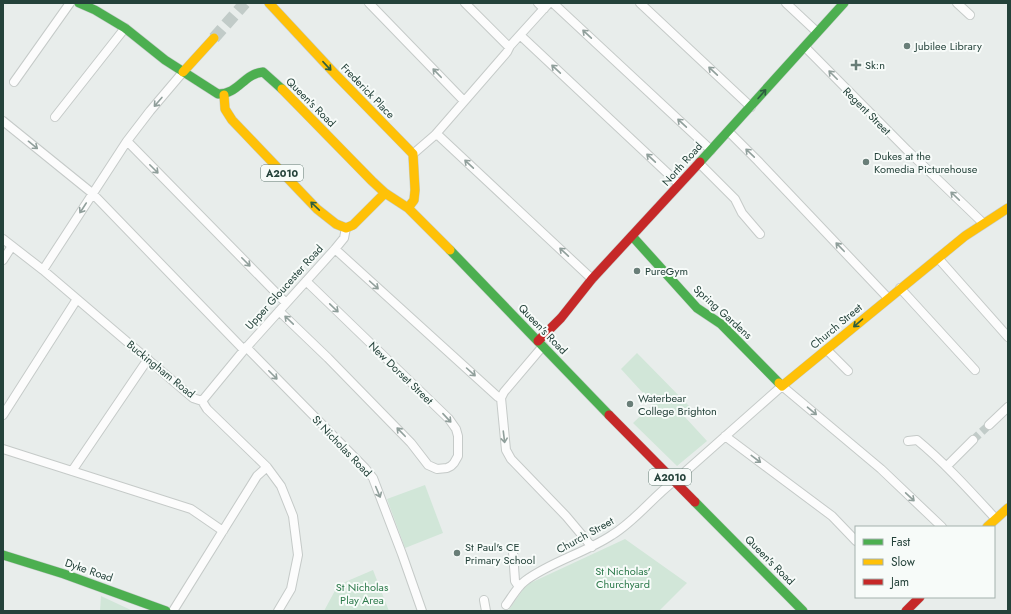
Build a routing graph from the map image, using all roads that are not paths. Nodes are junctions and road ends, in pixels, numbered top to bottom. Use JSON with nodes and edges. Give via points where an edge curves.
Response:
{"nodes":[{"id":1,"x":70,"y":3,"type":"edge"},
{"id":2,"x":79,"y":3,"type":"edge"},
{"id":3,"x":269,"y":3,"type":"edge"},
{"id":4,"x":369,"y":3,"type":"edge"},
{"id":5,"x":465,"y":3,"type":"edge"},
{"id":6,"x":554,"y":3,"type":"edge"},
{"id":7,"x":640,"y":3,"type":"edge"},
{"id":8,"x":786,"y":3,"type":"edge"},
{"id":9,"x":844,"y":3,"type":"edge"},
{"id":10,"x":957,"y":3,"type":"edge"},
{"id":11,"x":544,"y":5,"type":"edge"},
{"id":12,"x":970,"y":16,"type":"dead end"},
{"id":13,"x":125,"y":28,"type":"junction"},
{"id":14,"x":817,"y":32,"type":"junction"},
{"id":15,"x":520,"y":35,"type":"junction"},
{"id":16,"x":214,"y":38,"type":"tunnel mouth"},
{"id":17,"x":805,"y":47,"type":"junction"},
{"id":18,"x":509,"y":48,"type":"junction"},
{"id":19,"x":183,"y":72,"type":"junction"},
{"id":20,"x":14,"y":82,"type":"dead end"},
{"id":21,"x":224,"y":95,"type":"junction"},
{"id":22,"x":464,"y":101,"type":"junction"},
{"id":23,"x":751,"y":107,"type":"junction"},
{"id":24,"x":55,"y":117,"type":"dead end"},
{"id":25,"x":3,"y":121,"type":"edge"},
{"id":26,"x":729,"y":132,"type":"junction"},
{"id":27,"x":434,"y":135,"type":"junction"},
{"id":28,"x":127,"y":141,"type":"junction"},
{"id":29,"x":711,"y":150,"type":"junction"},
{"id":30,"x":413,"y":154,"type":"junction"},
{"id":31,"x":699,"y":163,"type":"junction"},
{"id":32,"x":679,"y":184,"type":"junction"},
{"id":33,"x":385,"y":193,"type":"junction"},
{"id":34,"x":92,"y":194,"type":"junction"},
{"id":35,"x":408,"y":208,"type":"junction"},
{"id":36,"x":1008,"y":208,"type":"edge"},
{"id":37,"x":983,"y":223,"type":"junction"},
{"id":38,"x":346,"y":228,"type":"junction"},
{"id":39,"x":760,"y":234,"type":"dead end"},
{"id":40,"x":632,"y":236,"type":"junction"},
{"id":41,"x":3,"y":239,"type":"edge"},
{"id":42,"x":12,"y":246,"type":"junction"},
{"id":43,"x":335,"y":249,"type":"junction"},
{"id":44,"x":938,"y":258,"type":"junction"},
{"id":45,"x":3,"y":260,"type":"edge"},
{"id":46,"x":43,"y":270,"type":"junction"},
{"id":47,"x":592,"y":279,"type":"junction"},
{"id":48,"x":306,"y":281,"type":"junction"},
{"id":49,"x":900,"y":288,"type":"junction"},
{"id":50,"x":888,"y":298,"type":"junction"},
{"id":51,"x":77,"y":299,"type":"junction"},
{"id":52,"x":286,"y":303,"type":"junction"},
{"id":53,"x":279,"y":311,"type":"junction"},
{"id":54,"x":1008,"y":337,"type":"edge"},
{"id":55,"x":541,"y":343,"type":"junction"},
{"id":56,"x":245,"y":348,"type":"junction"},
{"id":57,"x":827,"y":350,"type":"junction"},
{"id":58,"x":148,"y":359,"type":"junction"},
{"id":59,"x":975,"y":370,"type":"dead end"},
{"id":60,"x":848,"y":371,"type":"dead end"},
{"id":61,"x":782,"y":386,"type":"junction"},
{"id":62,"x":501,"y":398,"type":"junction"},
{"id":63,"x":202,"y":401,"type":"junction"},
{"id":64,"x":1008,"y":407,"type":"edge"},
{"id":65,"x":3,"y":415,"type":"edge"},
{"id":66,"x":989,"y":425,"type":"tunnel mouth"},
{"id":67,"x":723,"y":437,"type":"junction"},
{"id":68,"x":974,"y":440,"type":"tunnel mouth"},
{"id":69,"x":908,"y":441,"type":"dead end"},
{"id":70,"x":3,"y":450,"type":"edge"},
{"id":71,"x":947,"y":466,"type":"junction"},
{"id":72,"x":267,"y":468,"type":"junction"},
{"id":73,"x":72,"y":471,"type":"junction"},
{"id":74,"x":686,"y":471,"type":"dead end"},
{"id":75,"x":674,"y":481,"type":"junction"},
{"id":76,"x":1008,"y":508,"type":"edge"},
{"id":77,"x":995,"y":518,"type":"junction"},
{"id":78,"x":941,"y":526,"type":"edge"},
{"id":79,"x":988,"y":526,"type":"edge"},
{"id":80,"x":223,"y":531,"type":"junction"},
{"id":81,"x":855,"y":540,"type":"edge"},
{"id":82,"x":592,"y":547,"type":"junction"},
{"id":83,"x":513,"y":552,"type":"dead end"},
{"id":84,"x":3,"y":555,"type":"edge"},
{"id":85,"x":519,"y":587,"type":"junction"},
{"id":86,"x":919,"y":598,"type":"edge"},
{"id":87,"x":484,"y":600,"type":"dead end"},
{"id":88,"x":503,"y":609,"type":"edge"},
{"id":89,"x":166,"y":611,"type":"edge"},
{"id":90,"x":173,"y":611,"type":"edge"},
{"id":91,"x":278,"y":611,"type":"edge"},
{"id":92,"x":422,"y":611,"type":"edge"},
{"id":93,"x":486,"y":611,"type":"edge"},
{"id":94,"x":803,"y":611,"type":"edge"},
{"id":95,"x":906,"y":611,"type":"edge"}],
"edges":[{"from":1,"to":20,"type":"street"},
{"from":2,"to":13,"type":"main road"},
{"from":3,"to":30,"type":"main road","name":"Frederick Place","one_way":true},
{"from":22,"to":4,"type":"street","one_way":true},
{"from":5,"to":18,"type":"street"},
{"from":29,"to":6,"type":"street","one_way":true},
{"from":23,"to":7,"type":"street","one_way":true},
{"from":8,"to":14,"type":"street"},
{"from":9,"to":14,"type":"main road","name":"North Road"},
{"from":10,"to":12,"type":"street"},
{"from":11,"to":15,"type":"street"},
{"from":13,"to":19,"type":"main road"},
{"from":13,"to":24,"type":"street"},
{"from":14,"to":17,"type":"main road","name":"North Road"},
{"from":15,"to":18,"type":"street"},
{"from":32,"to":15,"type":"street","one_way":true},
{"from":16,"to":19,"type":"main road"},
{"from":23,"to":17,"type":"main road","name":"North Road","one_way":true},
{"from":37,"to":17,"type":"street","name":"Regent Street","one_way":true},
{"from":18,"to":22,"type":"street"},
{"from":19,"to":21,"type":"main road","via":[[218,94]]},
{"from":19,"to":28,"type":"street","one_way":true},
{"from":21,"to":33,"type":"main road","name":"Queen's Road","number":"A2010","via":[[236,90],[252,74],[263,72]]},
{"from":38,"to":21,"type":"main road","number":"A2010","one_way":true,"via":[[336,224],[317,209],[242,130],[225,110]]},
{"from":22,"to":27,"type":"street"},
{"from":23,"to":26,"type":"main road","name":"North Road"},
{"from":25,"to":34,"type":"street","name":"St Nicholas Road","one_way":true},
{"from":26,"to":29,"type":"main road","name":"North Road"},
{"from":50,"to":26,"type":"street","one_way":true},
{"from":27,"to":30,"type":"street"},
{"from":47,"to":27,"type":"street","one_way":true,"via":[[440,136]]},
{"from":28,"to":34,"type":"street"},
{"from":28,"to":52,"type":"street","one_way":true},
{"from":29,"to":31,"type":"main road","name":"North Road"},
{"from":30,"to":35,"type":"main road","via":[[415,190],[414,200]]},
{"from":31,"to":32,"type":"main road","name":"North Road"},
{"from":31,"to":39,"type":"street","via":[[735,199],[742,213]]},
{"from":32,"to":40,"type":"main road","name":"North Road"},
{"from":33,"to":35,"type":"main road","name":"Queen's Road","number":"A2010"},
{"from":33,"to":38,"type":"main road","via":[[359,220]]},
{"from":34,"to":46,"type":"street","one_way":true},
{"from":34,"to":56,"type":"street","name":"St Nicholas Road"},
{"from":35,"to":55,"type":"main road","name":"Queen's Road","number":"A2010"},
{"from":36,"to":37,"type":"main road","name":"Church Street"},
{"from":37,"to":44,"type":"main road","name":"Church Street"},
{"from":38,"to":43,"type":"street","name":"Upper Gloucester Road","via":[[344,238]]},
{"from":40,"to":47,"type":"main road","name":"North Road"},
{"from":40,"to":61,"type":"main road","name":"Spring Gardens","via":[[697,308],[721,324]]},
{"from":41,"to":42,"type":"street","name":"Buckingham Road"},
{"from":42,"to":45,"type":"street"},
{"from":42,"to":46,"type":"street","name":"Buckingham Road"},
{"from":43,"to":48,"type":"street","name":"Upper Gloucester Road"},
{"from":43,"to":62,"type":"street","one_way":true},
{"from":44,"to":49,"type":"main road","name":"Church Street"},
{"from":44,"to":54,"type":"street"},
{"from":46,"to":51,"type":"street","name":"Buckingham Road"},
{"from":47,"to":55,"type":"main road","name":"North Road"},
{"from":48,"to":52,"type":"street","name":"Upper Gloucester Road"},
{"from":48,"to":53,"type":"street","name":"New Dorset Street","one_way":true,"via":[[452,424],[458,436],[458,453],[453,465],[437,469],[425,462],[405,437]]},
{"from":49,"to":50,"type":"main road","name":"Church Street"},
{"from":49,"to":59,"type":"street"},
{"from":50,"to":57,"type":"main road","name":"Church Street","one_way":true},
{"from":51,"to":58,"type":"street","name":"Buckingham Road"},
{"from":51,"to":65,"type":"street"},
{"from":52,"to":53,"type":"street","name":"Upper Gloucester Road"},
{"from":53,"to":56,"type":"street","name":"Upper Gloucester Road"},
{"from":55,"to":62,"type":"street","name":"North Road"},
{"from":55,"to":75,"type":"main road","name":"Queen's Road","number":"A2010"},
{"from":56,"to":63,"type":"street","name":"Upper Gloucester Road"},
{"from":56,"to":92,"type":"street","name":"St Nicholas Road","one_way":true,"via":[[373,478]]},
{"from":57,"to":60,"type":"street"},
{"from":57,"to":61,"type":"main road","name":"Church Street"},
{"from":58,"to":63,"type":"street","name":"Buckingham Road","via":[[193,398]]},
{"from":58,"to":73,"type":"street"},
{"from":61,"to":67,"type":"street","name":"Church Street"},
{"from":61,"to":78,"type":"street","one_way":true,"via":[[881,470]]},
{"from":62,"to":82,"type":"street","one_way":true,"via":[[508,455]]},
{"from":63,"to":72,"type":"street","name":"Buckingham Road","via":[[216,419]]},
{"from":64,"to":66,"type":"street"},
{"from":67,"to":74,"type":"street","name":"Church Street"},
{"from":67,"to":81,"type":"street","one_way":true,"via":[[832,516]]},
{"from":68,"to":71,"type":"street"},
{"from":69,"to":71,"type":"street","via":[[917,440]]},
{"from":70,"to":73,"type":"street"},
{"from":71,"to":77,"type":"street"},
{"from":72,"to":80,"type":"street","via":[[257,476]]},
{"from":72,"to":91,"type":"street","name":"Buckingham Road","via":[[281,486],[293,516],[298,555],[291,589]]},
{"from":73,"to":80,"type":"street","via":[[191,509]]},
{"from":75,"to":82,"type":"street","name":"Church Street","via":[[629,522]]},
{"from":75,"to":94,"type":"main road","name":"Queen's Road","number":"A2010"},
{"from":76,"to":77,"type":"main road"},
{"from":77,"to":79,"type":"main road"},
{"from":80,"to":90,"type":"street"},
{"from":82,"to":85,"type":"street","name":"Church Street","via":[[545,569]]},
{"from":83,"to":85,"type":"street","via":[[515,581]]},
{"from":84,"to":89,"type":"main road","name":"Dyke Road"},
{"from":85,"to":88,"type":"street","name":"Church Street"},
{"from":86,"to":95,"type":"main road"},
{"from":87,"to":93,"type":"street"}]}
